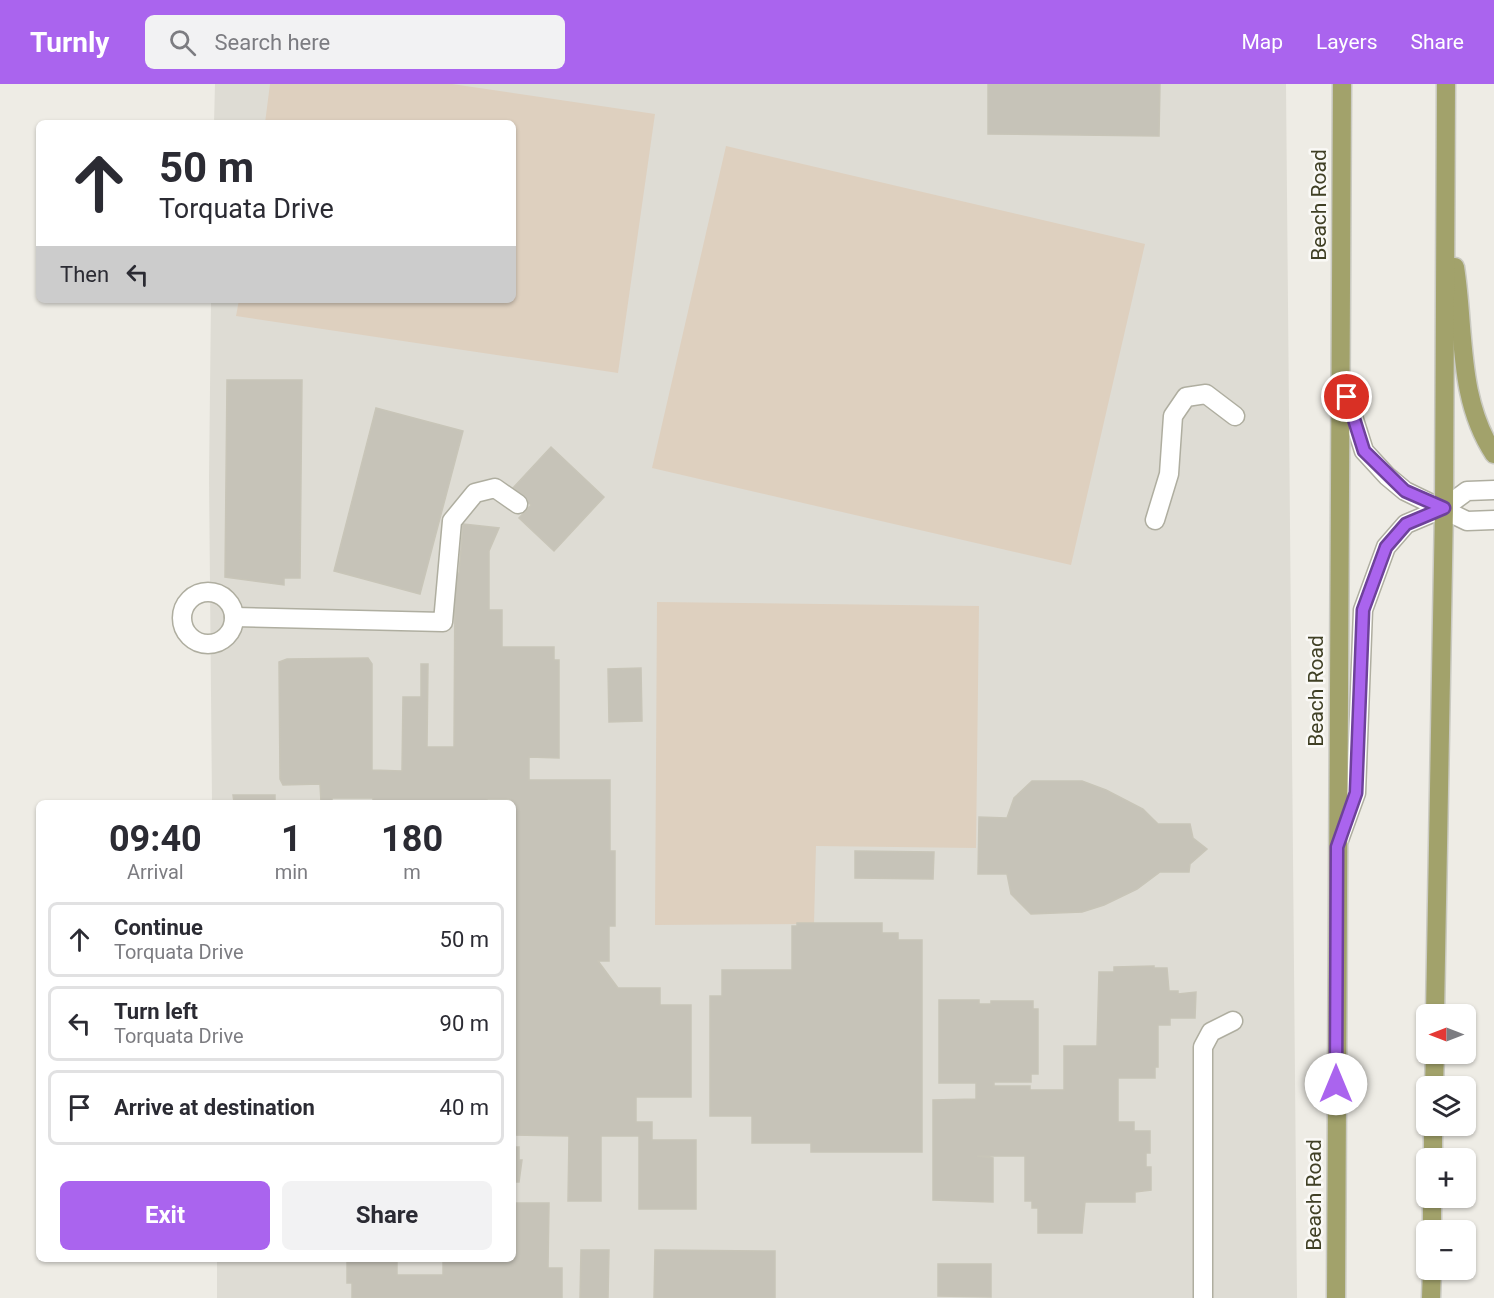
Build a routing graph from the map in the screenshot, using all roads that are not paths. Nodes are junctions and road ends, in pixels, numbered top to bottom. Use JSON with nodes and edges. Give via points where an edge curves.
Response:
{"nodes":[{"id":1,"x":1342,"y":84,"type":"edge"},
{"id":2,"x":1446,"y":84,"type":"edge"},
{"id":3,"x":1446,"y":209,"type":"junction"},
{"id":4,"x":1341,"y":378,"type":"junction"},
{"id":5,"x":1235,"y":416,"type":"dead end"},
{"id":6,"x":1494,"y":454,"type":"edge"},
{"id":7,"x":1494,"y":490,"type":"edge"},
{"id":8,"x":518,"y":504,"type":"dead end"},
{"id":9,"x":1444,"y":508,"type":"junction"},
{"id":10,"x":1155,"y":520,"type":"dead end"},
{"id":11,"x":1494,"y":520,"type":"edge"},
{"id":12,"x":234,"y":617,"type":"dead end"},
{"id":13,"x":1337,"y":847,"type":"junction"},
{"id":14,"x":1435,"y":1004,"type":"edge"},
{"id":15,"x":1233,"y":1021,"type":"dead end"},
{"id":16,"x":1432,"y":1280,"type":"edge"},
{"id":17,"x":1203,"y":1298,"type":"edge"},
{"id":18,"x":1336,"y":1298,"type":"edge"},
{"id":19,"x":1431,"y":1298,"type":"edge"}],
"edges":[{"from":1,"to":4,"type":"main road","name":"Beach Road"},
{"from":2,"to":3,"type":"main road"},
{"from":3,"to":6,"type":"main road","via":[[1457,279],[1465,380],[1478,422]]},
{"from":3,"to":9,"type":"main road"},
{"from":4,"to":9,"type":"street","via":[[1364,451],[1405,491]]},
{"from":4,"to":13,"type":"main road","name":"Beach Road"},
{"from":5,"to":10,"type":"street","via":[[1206,394],[1186,397],[1173,416],[1169,474]]},
{"from":7,"to":9,"type":"street","via":[[1467,491]]},
{"from":8,"to":12,"type":"street","via":[[495,488],[475,493],[452,521],[442,622]]},
{"from":9,"to":11,"type":"street","via":[[1467,521]]},
{"from":9,"to":13,"type":"street","via":[[1406,524],[1386,547],[1363,610],[1356,793]]},
{"from":9,"to":14,"type":"main road"},
{"from":13,"to":18,"type":"main road","name":"Beach Road"},
{"from":15,"to":17,"type":"street","via":[[1211,1032],[1203,1047]]},
{"from":16,"to":19,"type":"main road"}]}
